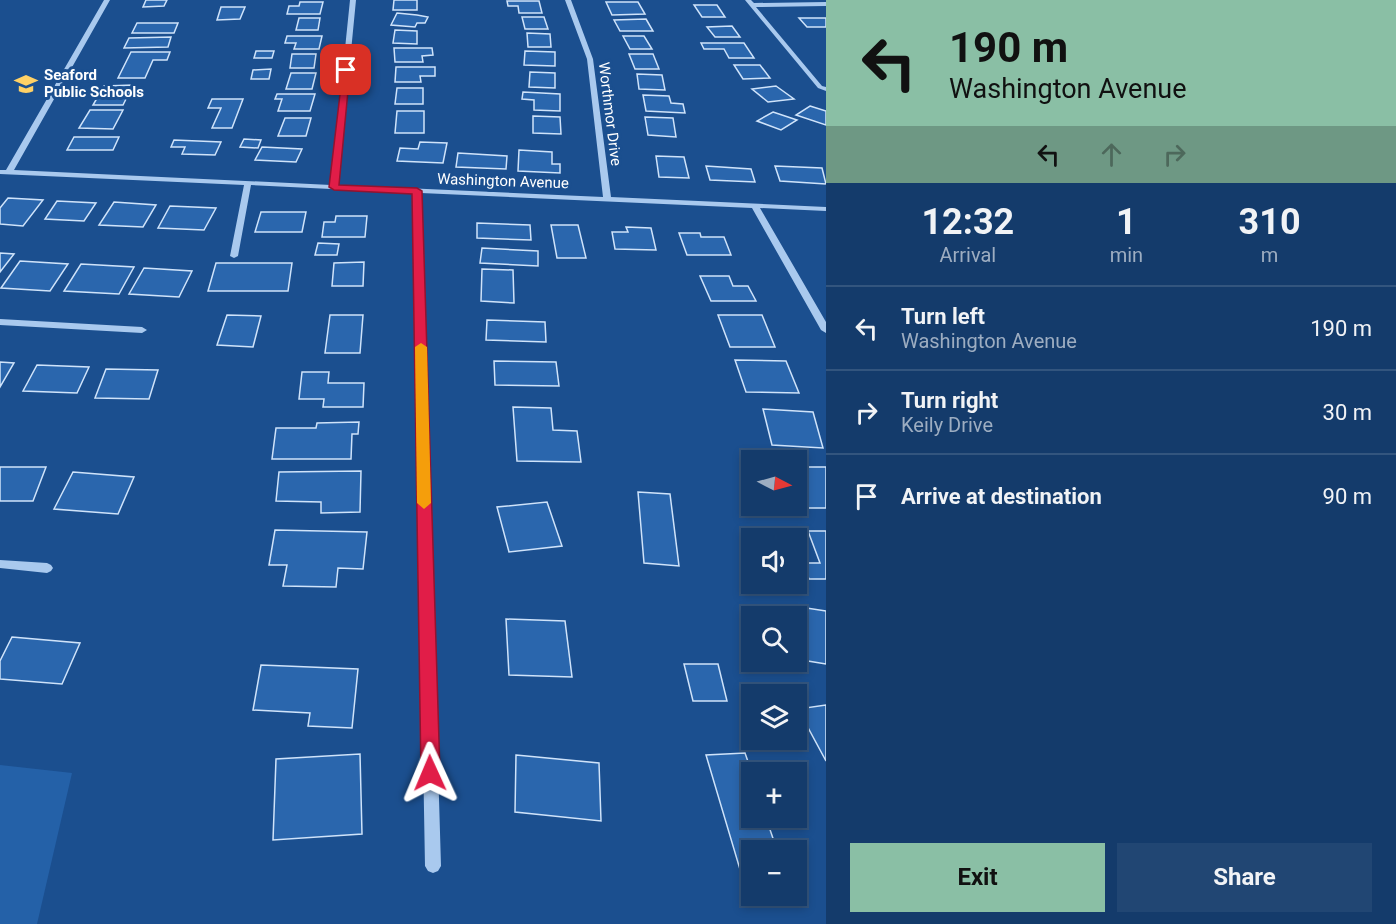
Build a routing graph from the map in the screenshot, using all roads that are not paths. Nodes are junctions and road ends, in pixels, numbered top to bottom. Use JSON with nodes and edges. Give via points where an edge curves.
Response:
{"nodes":[{"id":1,"x":107,"y":0,"type":"edge"},
{"id":2,"x":353,"y":0,"type":"edge"},
{"id":3,"x":568,"y":0,"type":"edge"},
{"id":4,"x":749,"y":2,"type":"edge"},
{"id":5,"x":826,"y":4,"type":"edge"},
{"id":6,"x":826,"y":89,"type":"edge"},
{"id":7,"x":4,"y":172,"type":"edge"},
{"id":8,"x":248,"y":183,"type":"junction"},
{"id":9,"x":334,"y":187,"type":"junction"},
{"id":10,"x":417,"y":191,"type":"junction"},
{"id":11,"x":607,"y":199,"type":"junction"},
{"id":12,"x":755,"y":206,"type":"junction"},
{"id":13,"x":826,"y":209,"type":"edge"},
{"id":14,"x":234,"y":256,"type":"dead end"},
{"id":15,"x":0,"y":322,"type":"edge"},
{"id":16,"x":142,"y":330,"type":"dead end"},
{"id":17,"x":826,"y":330,"type":"edge"},
{"id":18,"x":0,"y":564,"type":"edge"},
{"id":19,"x":47,"y":567,"type":"dead end"},
{"id":20,"x":433,"y":866,"type":"dead end"}],
"edges":[{"from":1,"to":7,"type":"street"},
{"from":2,"to":9,"type":"street"},
{"from":3,"to":11,"type":"street","name":"Worthmor Drive","via":[[590,59]]},
{"from":4,"to":5,"type":"street"},
{"from":4,"to":6,"type":"street","via":[[820,87]]},
{"from":7,"to":8,"type":"street","name":"Washington Avenue"},
{"from":8,"to":9,"type":"street","name":"Washington Avenue"},
{"from":8,"to":14,"type":"street"},
{"from":9,"to":10,"type":"street","name":"Washington Avenue"},
{"from":10,"to":11,"type":"street","name":"Washington Avenue"},
{"from":10,"to":20,"type":"street"},
{"from":11,"to":12,"type":"street","name":"Washington Avenue"},
{"from":12,"to":13,"type":"street","name":"Washington Avenue"},
{"from":12,"to":17,"type":"street"},
{"from":15,"to":16,"type":"street"},
{"from":18,"to":19,"type":"street"}]}
